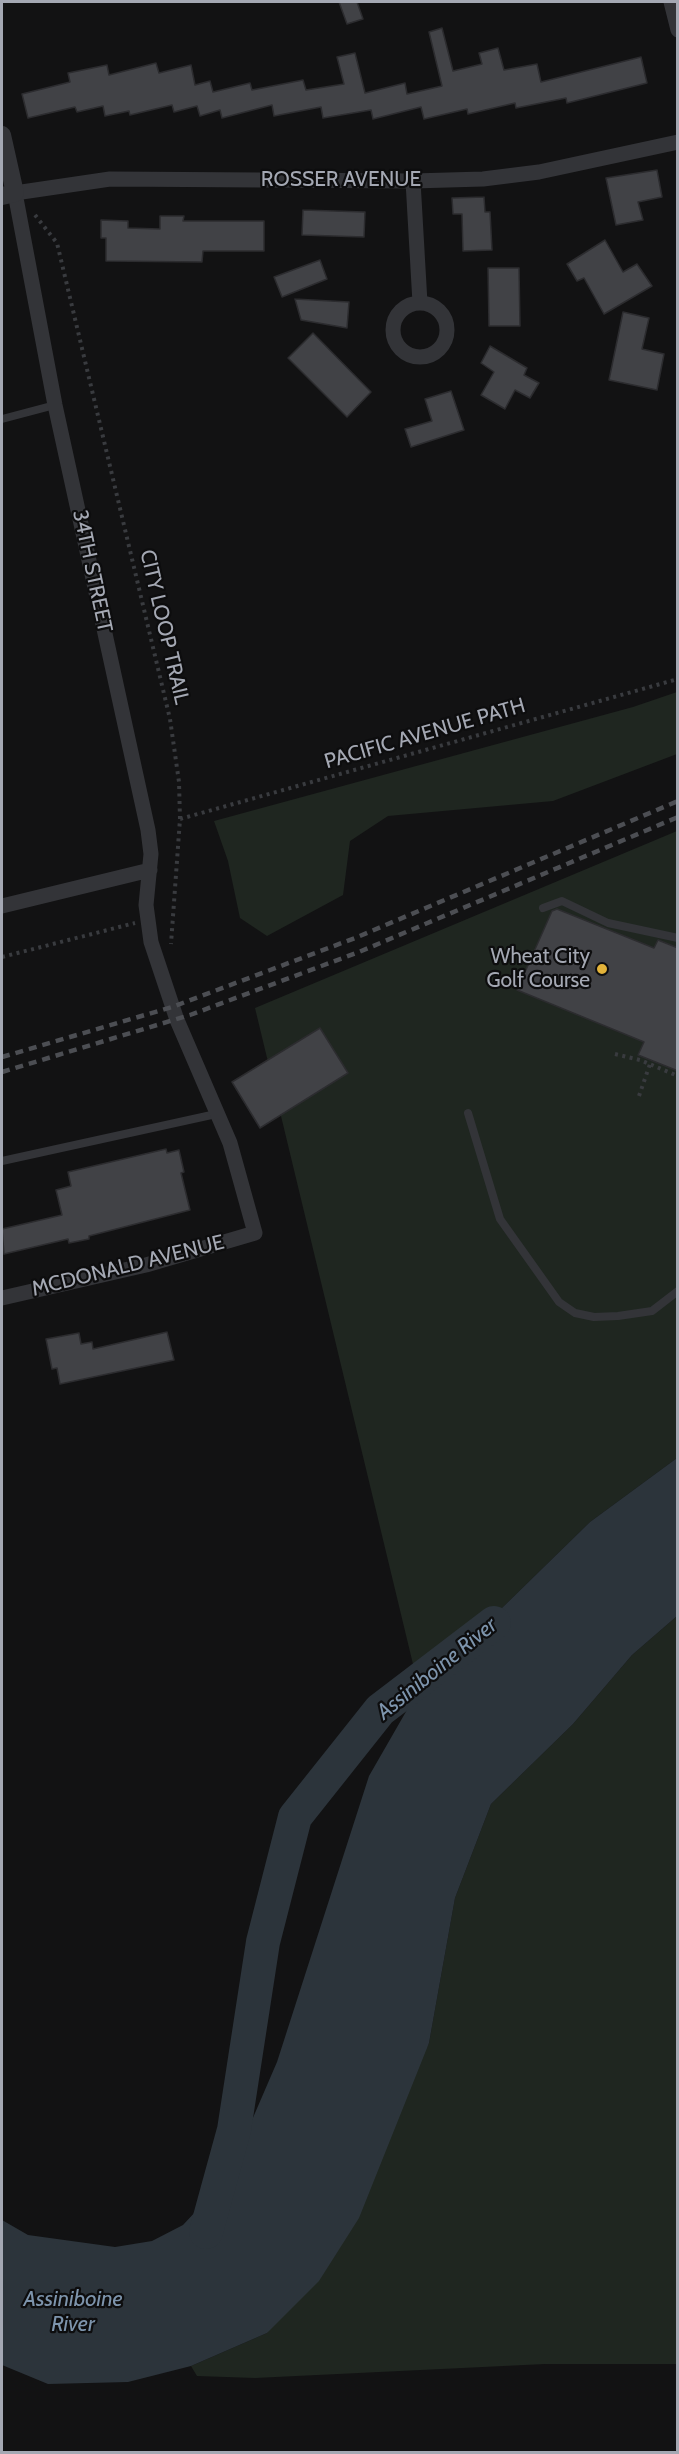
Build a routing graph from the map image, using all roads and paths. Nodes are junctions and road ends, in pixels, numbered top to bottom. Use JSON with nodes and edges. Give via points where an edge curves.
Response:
{"nodes":[{"id":1,"x":671,"y":2,"type":"edge"},
{"id":2,"x":678,"y":30,"type":"edge"},
{"id":3,"x":2,"y":135,"type":"edge"},
{"id":4,"x":678,"y":142,"type":"edge"},
{"id":5,"x":413,"y":181,"type":"junction"},
{"id":6,"x":8,"y":195,"type":"edge"},
{"id":7,"x":420,"y":303,"type":"dead end"},
{"id":8,"x":55,"y":405,"type":"junction"},
{"id":9,"x":2,"y":419,"type":"edge"},
{"id":10,"x":678,"y":678,"type":"edge"},
{"id":11,"x":180,"y":819,"type":"junction"},
{"id":12,"x":150,"y":870,"type":"junction"},
{"id":13,"x":2,"y":906,"type":"edge"},
{"id":14,"x":543,"y":908,"type":"dead end"},
{"id":15,"x":147,"y":920,"type":"junction"},
{"id":16,"x":678,"y":938,"type":"edge"},
{"id":17,"x":2,"y":957,"type":"edge"},
{"id":18,"x":615,"y":1054,"type":"dead end"},
{"id":19,"x":650,"y":1064,"type":"junction"},
{"id":20,"x":678,"y":1076,"type":"edge"},
{"id":21,"x":639,"y":1096,"type":"dead end"},
{"id":22,"x":468,"y":1113,"type":"dead end"},
{"id":23,"x":216,"y":1114,"type":"junction"},
{"id":24,"x":2,"y":1161,"type":"edge"},
{"id":25,"x":255,"y":1233,"type":"joint"},
{"id":26,"x":678,"y":1291,"type":"edge"},
{"id":27,"x":2,"y":1298,"type":"edge"}],
"edges":[{"from":1,"to":2,"type":"street"},
{"from":3,"to":6,"type":"street","name":"34TH STREET"},
{"from":4,"to":5,"type":"street","name":"ROSSER AVENUE","via":[[539,172]]},
{"from":5,"to":6,"type":"street","name":"ROSSER AVENUE","via":[[110,179]]},
{"from":5,"to":7,"type":"street"},
{"from":6,"to":8,"type":"street","name":"34TH STREET"},
{"from":6,"to":11,"type":"path","name":"CITY LOOP TRAIL","via":[[57,243],[170,719]]},
{"from":8,"to":9,"type":"lane"},
{"from":8,"to":12,"type":"street","name":"34TH STREET","via":[[148,830]]},
{"from":10,"to":11,"type":"path","name":"PACIFIC AVENUE PATH"},
{"from":11,"to":15,"type":"path","name":"CITY LOOP TRAIL","via":[[172,913]]},
{"from":12,"to":13,"type":"street"},
{"from":12,"to":15,"type":"street","name":"34TH STREET"},
{"from":14,"to":16,"type":"lane","via":[[562,901],[608,923]]},
{"from":15,"to":17,"type":"path","name":"CITY LOOP TRAIL"},
{"from":15,"to":23,"type":"street","name":"34TH STREET","via":[[174,1014]]},
{"from":18,"to":19,"type":"path"},
{"from":19,"to":20,"type":"path"},
{"from":19,"to":21,"type":"path"},
{"from":22,"to":26,"type":"lane","via":[[500,1219],[559,1302],[575,1313],[618,1316],[652,1311]]},
{"from":23,"to":24,"type":"lane"},
{"from":23,"to":25,"type":"street","name":"34TH STREET","via":[[230,1143]]},
{"from":25,"to":27,"type":"street","name":"MCDONALD AVENUE","via":[[146,1265]]}]}
